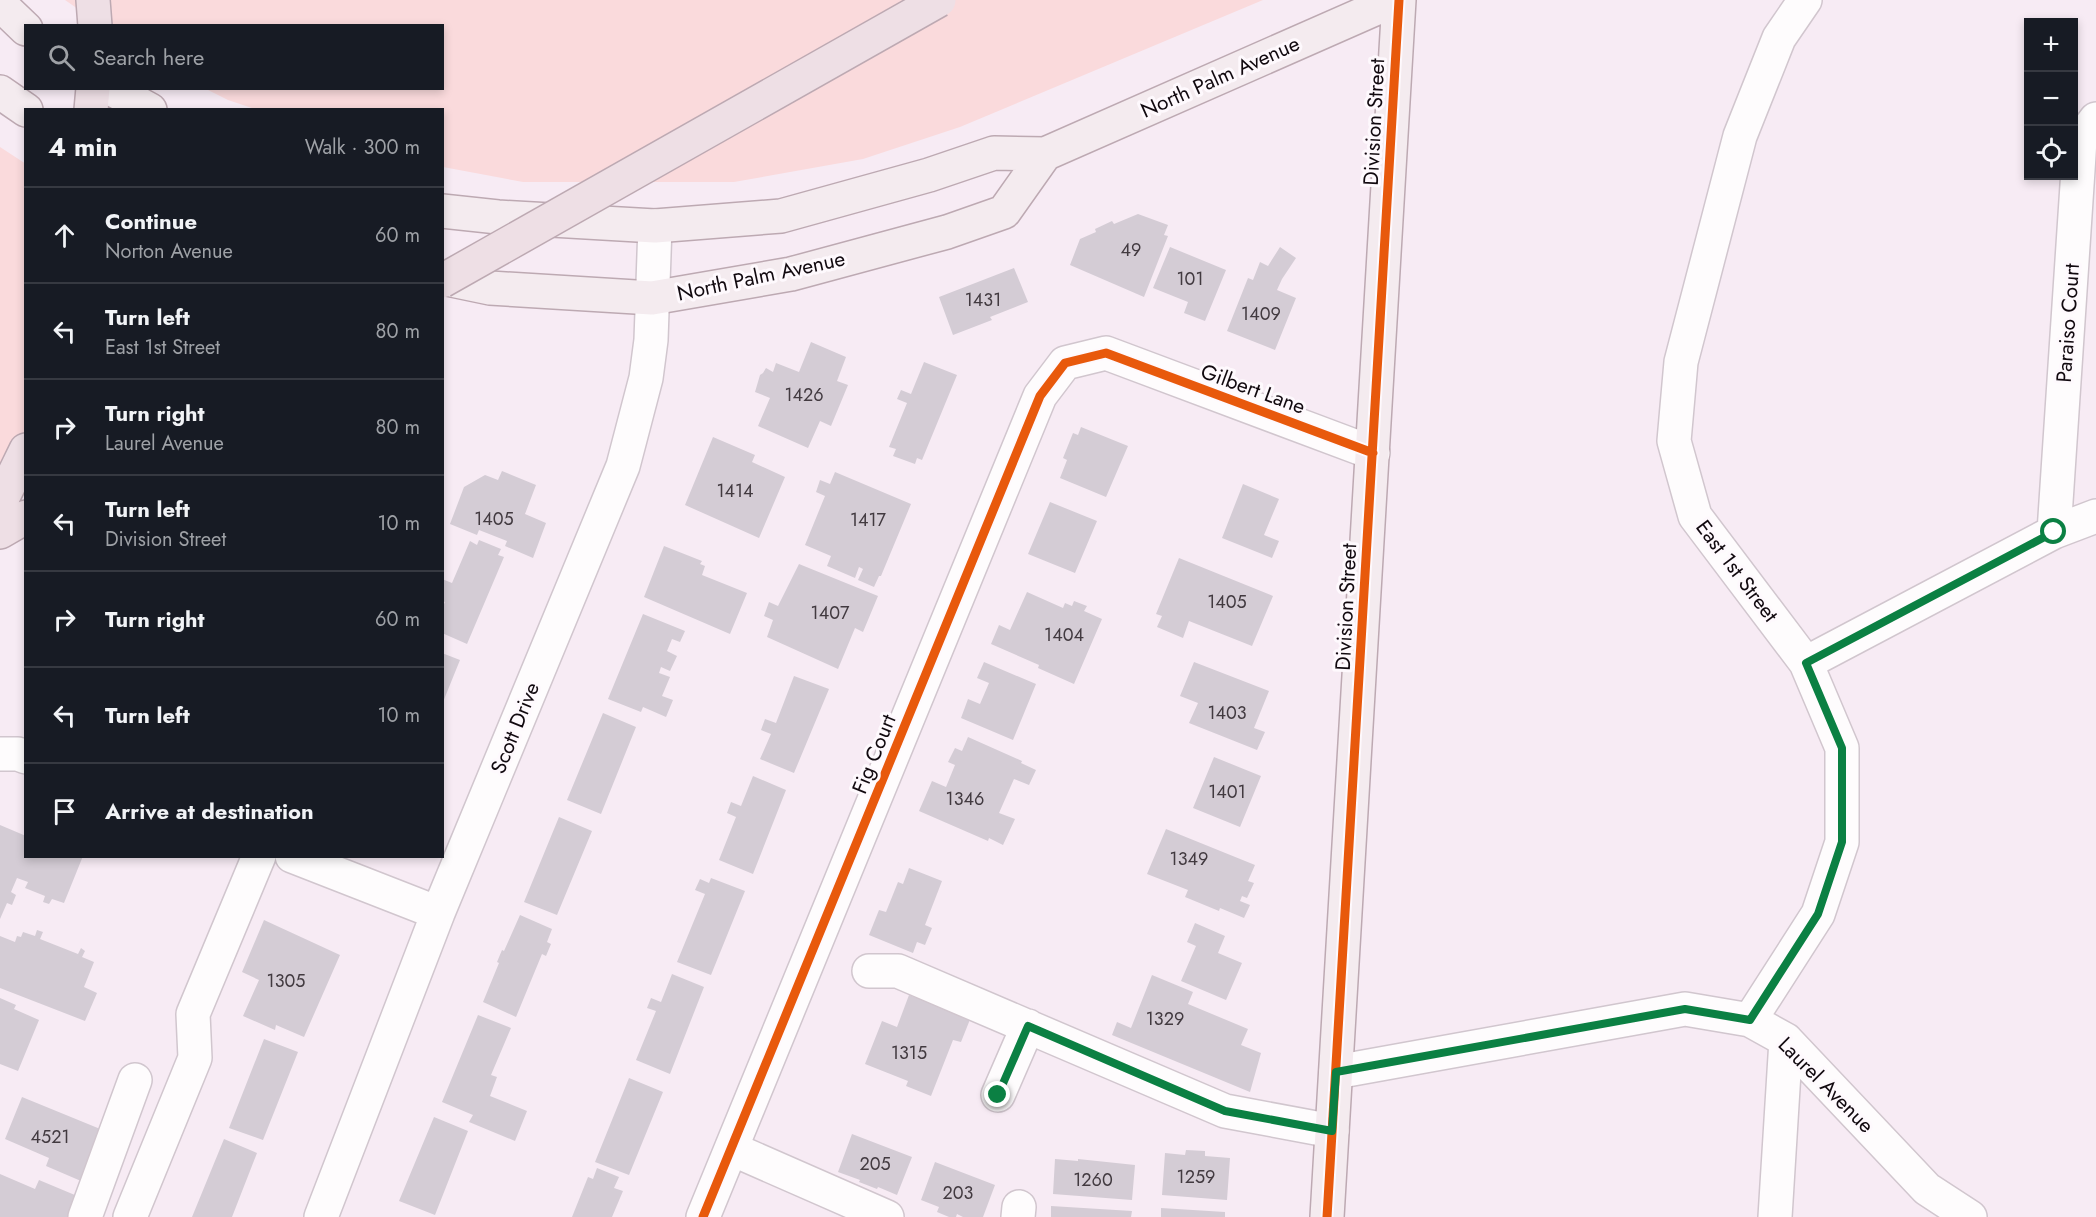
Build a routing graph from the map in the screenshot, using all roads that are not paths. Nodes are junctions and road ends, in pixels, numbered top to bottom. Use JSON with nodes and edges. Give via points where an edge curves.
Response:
{"nodes":[{"id":1,"x":93,"y":0,"type":"edge"},
{"id":2,"x":939,"y":0,"type":"edge"},
{"id":3,"x":1397,"y":0,"type":"edge"},
{"id":4,"x":1804,"y":0,"type":"edge"},
{"id":5,"x":0,"y":4,"type":"edge"},
{"id":6,"x":95,"y":24,"type":"edge"},
{"id":7,"x":24,"y":27,"type":"edge"},
{"id":8,"x":0,"y":92,"type":"edge"},
{"id":9,"x":103,"y":95,"type":"edge"},
{"id":10,"x":144,"y":108,"type":"edge"},
{"id":11,"x":24,"y":109,"type":"edge"},
{"id":12,"x":2096,"y":119,"type":"edge"},
{"id":13,"x":1045,"y":154,"type":"junction"},
{"id":14,"x":444,"y":211,"type":"edge"},
{"id":15,"x":655,"y":226,"type":"junction"},
{"id":16,"x":444,"y":278,"type":"edge"},
{"id":17,"x":444,"y":279,"type":"edge"},
{"id":18,"x":652,"y":298,"type":"junction"},
{"id":19,"x":1120,"y":358,"type":"joint"},
{"id":20,"x":1373,"y":453,"type":"junction"},
{"id":21,"x":24,"y":454,"type":"edge"},
{"id":22,"x":0,"y":503,"type":"edge"},
{"id":23,"x":2096,"y":516,"type":"edge"},
{"id":24,"x":24,"y":518,"type":"edge"},
{"id":25,"x":0,"y":532,"type":"edge"},
{"id":26,"x":2054,"y":532,"type":"junction"},
{"id":27,"x":1806,"y":663,"type":"junction"},
{"id":28,"x":0,"y":754,"type":"edge"},
{"id":29,"x":24,"y":756,"type":"edge"},
{"id":30,"x":258,"y":858,"type":"edge"},
{"id":31,"x":297,"y":858,"type":"edge"},
{"id":32,"x":438,"y":913,"type":"junction"},
{"id":33,"x":869,"y":971,"type":"dead end"},
{"id":34,"x":1750,"y":1020,"type":"junction"},
{"id":35,"x":1028,"y":1026,"type":"junction"},
{"id":36,"x":1786,"y":1040,"type":"junction"},
{"id":37,"x":1336,"y":1072,"type":"junction"},
{"id":38,"x":135,"y":1080,"type":"dead end"},
{"id":39,"x":998,"y":1095,"type":"dead end"},
{"id":40,"x":1332,"y":1131,"type":"junction"},
{"id":41,"x":732,"y":1149,"type":"junction"},
{"id":42,"x":85,"y":1217,"type":"edge"},
{"id":43,"x":130,"y":1217,"type":"edge"},
{"id":44,"x":321,"y":1217,"type":"edge"},
{"id":45,"x":704,"y":1217,"type":"edge"},
{"id":46,"x":887,"y":1217,"type":"edge"},
{"id":47,"x":1327,"y":1217,"type":"edge"},
{"id":48,"x":1775,"y":1217,"type":"edge"},
{"id":49,"x":1970,"y":1217,"type":"edge"}],
"edges":[{"from":1,"to":6,"type":"highway"},
{"from":2,"to":16,"type":"highway","bridge":true},
{"from":3,"to":13,"type":"main road","name":"North Palm Avenue"},
{"from":3,"to":20,"type":"main road","name":"Division Street"},
{"from":4,"to":27,"type":"street","name":"East 1st Street","via":[[1779,38],[1740,136],[1681,362],[1674,441],[1695,516]]},
{"from":5,"to":7,"type":"main road"},
{"from":8,"to":11,"type":"main road"},
{"from":9,"to":10,"type":"main road"},
{"from":12,"to":26,"type":"street","name":"Paraiso Court","via":[[2080,140]]},
{"from":13,"to":15,"type":"main road","name":"North Palm Avenue","via":[[994,153],[782,216]]},
{"from":13,"to":18,"type":"main road","name":"North Palm Avenue","via":[[1004,212],[947,232],[791,274]]},
{"from":14,"to":15,"type":"main road","name":"North Palm Avenue"},
{"from":15,"to":18,"type":"street","name":"Scott Drive"},
{"from":17,"to":18,"type":"main road","name":"North Palm Avenue","via":[[490,288]]},
{"from":18,"to":32,"type":"street","name":"Scott Drive","via":[[646,378],[623,466]]},
{"from":19,"to":20,"type":"street","name":"Gilbert Lane"},
{"from":19,"to":41,"type":"street","name":"Fig Court","via":[[1106,353],[1065,363],[1040,396]]},
{"from":20,"to":37,"type":"main road","name":"Division Street"},
{"from":21,"to":22,"type":"highway"},
{"from":23,"to":26,"type":"street"},
{"from":24,"to":25,"type":"highway"},
{"from":26,"to":27,"type":"street"},
{"from":27,"to":34,"type":"street","name":"East 1st Street","via":[[1842,748],[1842,842],[1818,914]]},
{"from":28,"to":29,"type":"street"},
{"from":30,"to":43,"type":"street","via":[[193,1014],[195,1058]]},
{"from":31,"to":32,"type":"street"},
{"from":32,"to":44,"type":"street","name":"Scott Drive"},
{"from":33,"to":35,"type":"street","via":[[898,971]]},
{"from":34,"to":36,"type":"street","name":"Laurel Avenue"},
{"from":34,"to":37,"type":"street","name":"Laurel Avenue","via":[[1685,1009]]},
{"from":35,"to":39,"type":"street"},
{"from":35,"to":40,"type":"street","via":[[1225,1111]]},
{"from":36,"to":48,"type":"street"},
{"from":36,"to":49,"type":"street","name":"Laurel Avenue","via":[[1927,1189]]},
{"from":37,"to":40,"type":"main road","name":"Division Street"},
{"from":38,"to":42,"type":"street"},
{"from":40,"to":47,"type":"main road","name":"Division Street"},
{"from":41,"to":45,"type":"street","name":"Fig Court"},
{"from":41,"to":46,"type":"street"}]}
